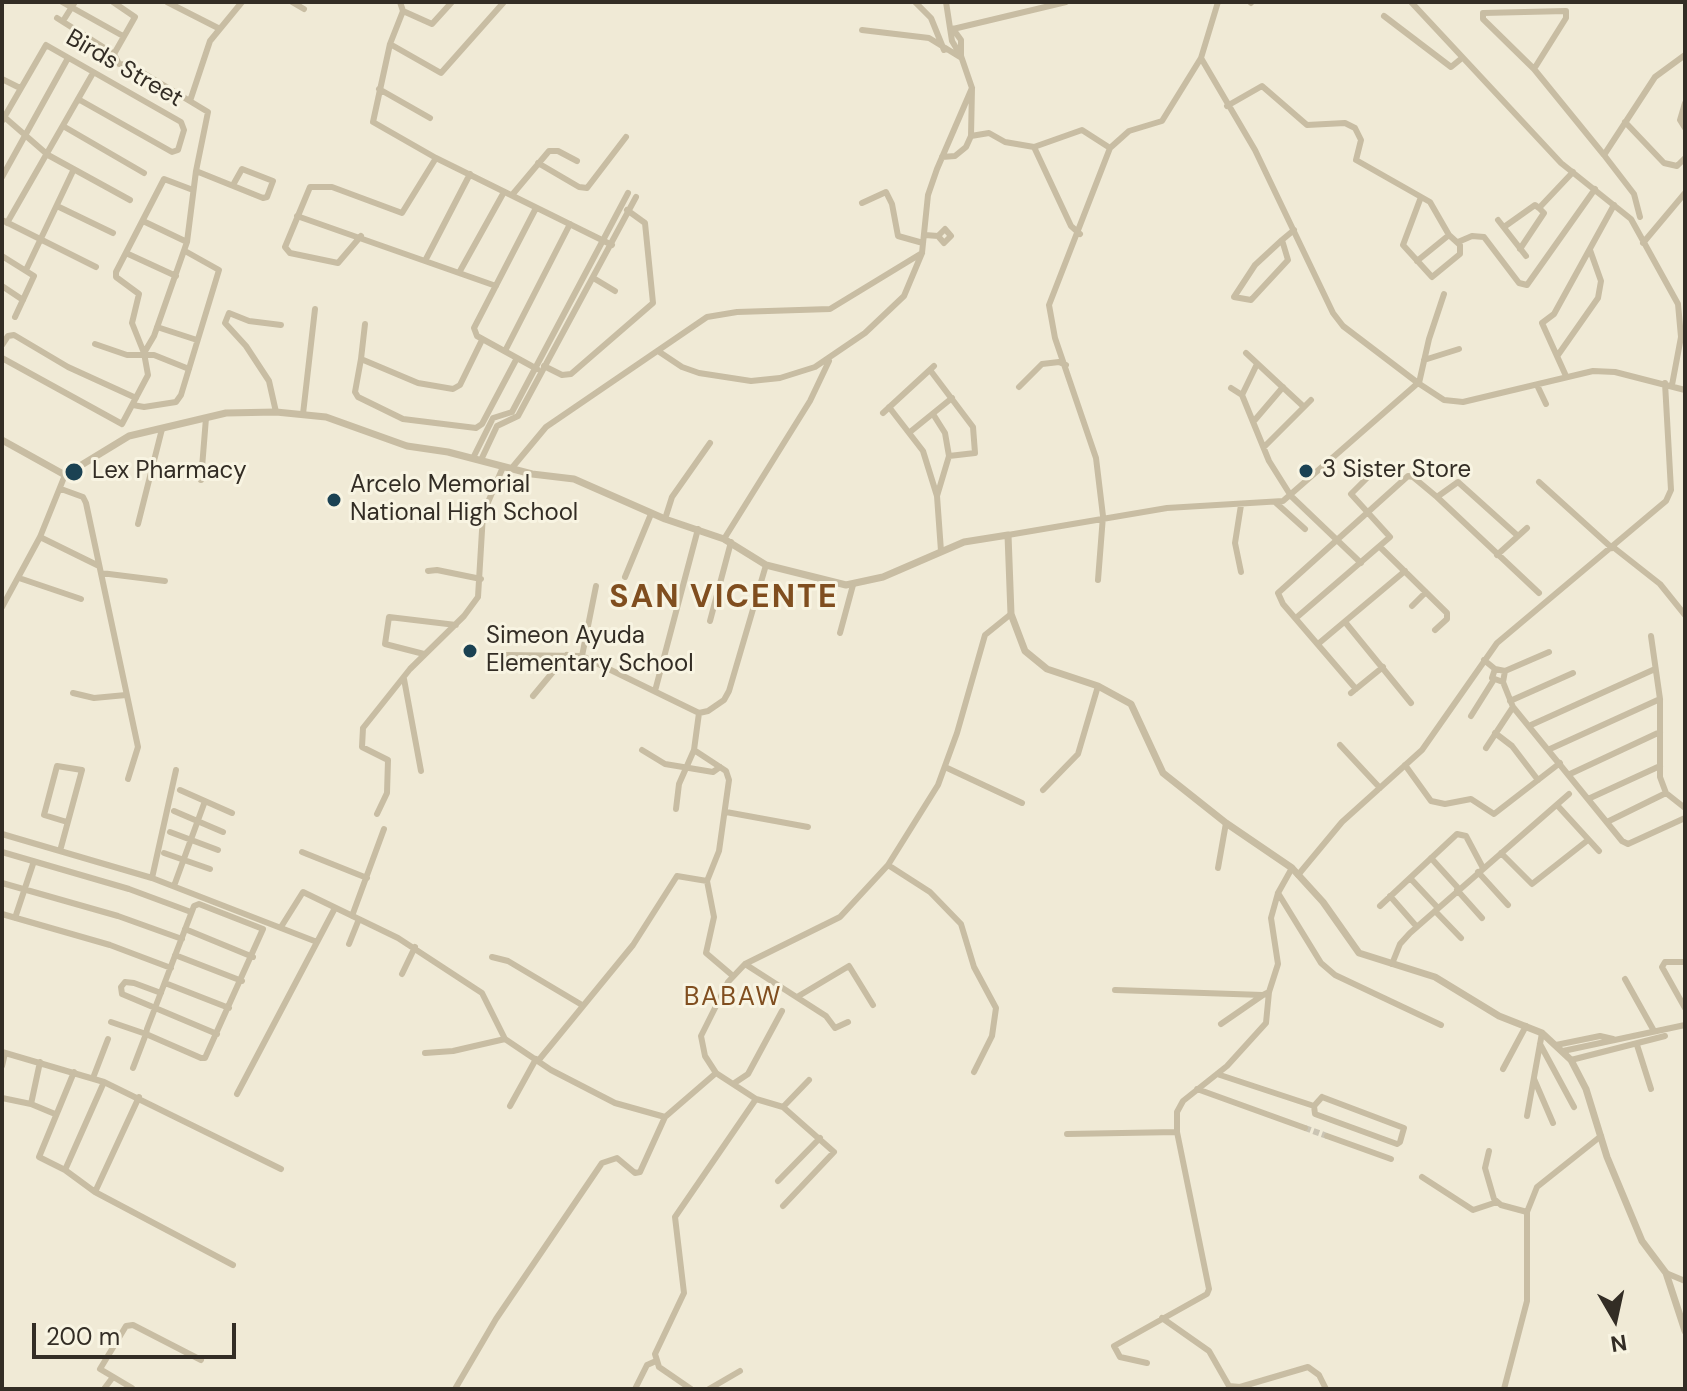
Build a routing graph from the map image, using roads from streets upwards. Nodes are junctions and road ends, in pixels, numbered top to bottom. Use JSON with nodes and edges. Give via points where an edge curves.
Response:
{"nodes":[{"id":1,"x":62,"y":2,"type":"edge"},
{"id":2,"x":113,"y":2,"type":"edge"},
{"id":3,"x":167,"y":2,"type":"edge"},
{"id":4,"x":292,"y":2,"type":"edge"},
{"id":5,"x":400,"y":2,"type":"edge"},
{"id":6,"x":452,"y":2,"type":"edge"},
{"id":7,"x":504,"y":2,"type":"edge"},
{"id":8,"x":915,"y":2,"type":"edge"},
{"id":9,"x":946,"y":2,"type":"edge"},
{"id":10,"x":1066,"y":2,"type":"edge"},
{"id":11,"x":1218,"y":2,"type":"edge"},
{"id":12,"x":1411,"y":2,"type":"edge"},
{"id":13,"x":240,"y":3,"type":"edge"},
{"id":14,"x":1054,"y":3,"type":"edge"},
{"id":15,"x":73,"y":5,"type":"edge"},
{"id":16,"x":304,"y":9,"type":"dead end"},
{"id":17,"x":403,"y":11,"type":"junction"},
{"id":18,"x":1384,"y":16,"type":"dead end"},
{"id":19,"x":220,"y":29,"type":"junction"},
{"id":20,"x":953,"y":29,"type":"junction"},
{"id":21,"x":862,"y":30,"type":"dead end"},
{"id":22,"x":123,"y":36,"type":"junction"},
{"id":23,"x":390,"y":44,"type":"junction"},
{"id":24,"x":944,"y":50,"type":"junction"},
{"id":25,"x":114,"y":54,"type":"junction"},
{"id":26,"x":1685,"y":55,"type":"edge"},
{"id":27,"x":962,"y":57,"type":"junction"},
{"id":28,"x":68,"y":58,"type":"junction"},
{"id":29,"x":1201,"y":58,"type":"junction"},
{"id":30,"x":1462,"y":58,"type":"junction"},
{"id":31,"x":1534,"y":69,"type":"junction"},
{"id":32,"x":93,"y":73,"type":"junction"},
{"id":33,"x":2,"y":79,"type":"edge"},
{"id":34,"x":20,"y":88,"type":"junction"},
{"id":35,"x":972,"y":88,"type":"junction"},
{"id":36,"x":379,"y":89,"type":"junction"},
{"id":37,"x":78,"y":99,"type":"junction"},
{"id":38,"x":190,"y":101,"type":"junction"},
{"id":39,"x":1685,"y":103,"type":"edge"},
{"id":40,"x":1227,"y":106,"type":"junction"},
{"id":41,"x":3,"y":117,"type":"edge"},
{"id":42,"x":430,"y":118,"type":"dead end"},
{"id":43,"x":1625,"y":122,"type":"junction"},
{"id":44,"x":63,"y":126,"type":"junction"},
{"id":45,"x":1685,"y":128,"type":"edge"},
{"id":46,"x":971,"y":136,"type":"junction"},
{"id":47,"x":26,"y":137,"type":"junction"},
{"id":48,"x":626,"y":137,"type":"dead end"},
{"id":49,"x":1034,"y":147,"type":"junction"},
{"id":50,"x":1110,"y":148,"type":"junction"},
{"id":51,"x":48,"y":155,"type":"junction"},
{"id":52,"x":1604,"y":155,"type":"junction"},
{"id":53,"x":942,"y":157,"type":"junction"},
{"id":54,"x":436,"y":158,"type":"junction"},
{"id":55,"x":1685,"y":158,"type":"edge"},
{"id":56,"x":577,"y":161,"type":"dead end"},
{"id":57,"x":538,"y":163,"type":"junction"},
{"id":58,"x":73,"y":171,"type":"junction"},
{"id":59,"x":196,"y":171,"type":"junction"},
{"id":60,"x":1573,"y":172,"type":"junction"},
{"id":61,"x":144,"y":173,"type":"dead end"},
{"id":62,"x":470,"y":174,"type":"junction"},
{"id":63,"x":2,"y":177,"type":"edge"},
{"id":64,"x":233,"y":185,"type":"junction"},
{"id":65,"x":1595,"y":189,"type":"junction"},
{"id":66,"x":193,"y":190,"type":"junction"},
{"id":67,"x":504,"y":192,"type":"junction"},
{"id":68,"x":628,"y":193,"type":"dead end"},
{"id":69,"x":1685,"y":193,"type":"edge"},
{"id":70,"x":512,"y":195,"type":"junction"},
{"id":71,"x":636,"y":197,"type":"dead end"},
{"id":72,"x":1421,"y":197,"type":"junction"},
{"id":73,"x":130,"y":200,"type":"dead end"},
{"id":74,"x":862,"y":203,"type":"dead end"},
{"id":75,"x":1614,"y":205,"type":"junction"},
{"id":76,"x":57,"y":206,"type":"junction"},
{"id":77,"x":620,"y":207,"type":"junction"},
{"id":78,"x":536,"y":208,"type":"junction"},
{"id":79,"x":1539,"y":208,"type":"junction"},
{"id":80,"x":629,"y":211,"type":"junction"},
{"id":81,"x":297,"y":216,"type":"junction"},
{"id":82,"x":1640,"y":217,"type":"dead end"},
{"id":83,"x":1498,"y":220,"type":"dead end"},
{"id":84,"x":143,"y":221,"type":"junction"},
{"id":85,"x":5,"y":222,"type":"edge"},
{"id":86,"x":570,"y":224,"type":"junction"},
{"id":87,"x":1504,"y":227,"type":"junction"},
{"id":88,"x":1294,"y":230,"type":"junction"},
{"id":89,"x":113,"y":233,"type":"dead end"},
{"id":90,"x":1080,"y":234,"type":"junction"},
{"id":91,"x":925,"y":235,"type":"junction"},
{"id":92,"x":1449,"y":235,"type":"junction"},
{"id":93,"x":361,"y":236,"type":"junction"},
{"id":94,"x":938,"y":236,"type":"dead end"},
{"id":95,"x":40,"y":240,"type":"junction"},
{"id":96,"x":1282,"y":240,"type":"junction"},
{"id":97,"x":603,"y":241,"type":"junction"},
{"id":98,"x":187,"y":242,"type":"junction"},
{"id":99,"x":1458,"y":242,"type":"junction"},
{"id":100,"x":923,"y":243,"type":"junction"},
{"id":101,"x":1643,"y":243,"type":"junction"},
{"id":102,"x":612,"y":245,"type":"junction"},
{"id":103,"x":1520,"y":249,"type":"junction"},
{"id":104,"x":1590,"y":250,"type":"junction"},
{"id":105,"x":185,"y":251,"type":"junction"},
{"id":106,"x":126,"y":253,"type":"junction"},
{"id":107,"x":922,"y":253,"type":"junction"},
{"id":108,"x":2,"y":256,"type":"edge"},
{"id":109,"x":1526,"y":256,"type":"dead end"},
{"id":110,"x":426,"y":259,"type":"junction"},
{"id":111,"x":1417,"y":261,"type":"junction"},
{"id":112,"x":96,"y":267,"type":"dead end"},
{"id":113,"x":26,"y":270,"type":"junction"},
{"id":114,"x":460,"y":271,"type":"junction"},
{"id":115,"x":176,"y":276,"type":"junction"},
{"id":116,"x":595,"y":279,"type":"junction"},
{"id":117,"x":2,"y":286,"type":"edge"},
{"id":118,"x":496,"y":286,"type":"junction"},
{"id":119,"x":615,"y":291,"type":"dead end"},
{"id":120,"x":1444,"y":294,"type":"dead end"},
{"id":121,"x":23,"y":300,"type":"junction"},
{"id":122,"x":315,"y":309,"type":"dead end"},
{"id":123,"x":15,"y":317,"type":"dead end"},
{"id":124,"x":249,"y":321,"type":"junction"},
{"id":125,"x":365,"y":324,"type":"dead end"},
{"id":126,"x":281,"y":325,"type":"dead end"},
{"id":127,"x":157,"y":327,"type":"junction"},
{"id":128,"x":241,"y":339,"type":"junction"},
{"id":129,"x":197,"y":340,"type":"junction"},
{"id":130,"x":482,"y":340,"type":"junction"},
{"id":131,"x":95,"y":344,"type":"dead end"},
{"id":132,"x":2,"y":345,"type":"edge"},
{"id":133,"x":1459,"y":349,"type":"dead end"},
{"id":134,"x":505,"y":351,"type":"junction"},
{"id":135,"x":658,"y":351,"type":"junction"},
{"id":136,"x":144,"y":353,"type":"junction"},
{"id":137,"x":1246,"y":353,"type":"dead end"},
{"id":138,"x":1558,"y":355,"type":"junction"},
{"id":139,"x":2,"y":358,"type":"edge"},
{"id":140,"x":517,"y":358,"type":"junction"},
{"id":141,"x":361,"y":359,"type":"junction"},
{"id":142,"x":1424,"y":360,"type":"junction"},
{"id":143,"x":829,"y":361,"type":"junction"},
{"id":144,"x":1257,"y":364,"type":"junction"},
{"id":145,"x":1066,"y":365,"type":"junction"},
{"id":146,"x":537,"y":366,"type":"junction"},
{"id":147,"x":189,"y":369,"type":"junction"},
{"id":148,"x":544,"y":370,"type":"junction"},
{"id":149,"x":1566,"y":376,"type":"junction"},
{"id":150,"x":1419,"y":383,"type":"junction"},
{"id":151,"x":1668,"y":384,"type":"junction"},
{"id":152,"x":1537,"y":385,"type":"junction"},
{"id":153,"x":1019,"y":387,"type":"dead end"},
{"id":154,"x":1283,"y":387,"type":"junction"},
{"id":155,"x":1231,"y":388,"type":"dead end"},
{"id":156,"x":1685,"y":390,"type":"edge"},
{"id":157,"x":1242,"y":395,"type":"junction"},
{"id":158,"x":952,"y":398,"type":"junction"},
{"id":159,"x":1311,"y":400,"type":"dead end"},
{"id":160,"x":134,"y":401,"type":"junction"},
{"id":161,"x":1546,"y":404,"type":"dead end"},
{"id":162,"x":1304,"y":407,"type":"junction"},
{"id":163,"x":276,"y":412,"type":"junction"},
{"id":164,"x":303,"y":414,"type":"junction"},
{"id":165,"x":933,"y":414,"type":"junction"},
{"id":166,"x":206,"y":418,"type":"junction"},
{"id":167,"x":1254,"y":421,"type":"junction"},
{"id":168,"x":122,"y":424,"type":"junction"},
{"id":169,"x":162,"y":429,"type":"junction"},
{"id":170,"x":910,"y":432,"type":"junction"},
{"id":171,"x":129,"y":436,"type":"junction"},
{"id":172,"x":2,"y":440,"type":"edge"},
{"id":173,"x":710,"y":443,"type":"dead end"},
{"id":174,"x":1264,"y":447,"type":"junction"},
{"id":175,"x":949,"y":456,"type":"junction"},
{"id":176,"x":477,"y":459,"type":"junction"},
{"id":177,"x":1379,"y":466,"type":"dead end"},
{"id":178,"x":507,"y":468,"type":"junction"},
{"id":179,"x":65,"y":475,"type":"junction"},
{"id":180,"x":201,"y":480,"type":"dead end"},
{"id":181,"x":1539,"y":482,"type":"dead end"},
{"id":182,"x":61,"y":489,"type":"junction"},
{"id":183,"x":937,"y":496,"type":"junction"},
{"id":184,"x":1291,"y":496,"type":"junction"},
{"id":185,"x":1437,"y":497,"type":"junction"},
{"id":186,"x":1275,"y":502,"type":"junction"},
{"id":187,"x":1241,"y":505,"type":"junction"},
{"id":188,"x":1367,"y":511,"type":"junction"},
{"id":189,"x":651,"y":514,"type":"junction"},
{"id":190,"x":1103,"y":516,"type":"junction"},
{"id":191,"x":665,"y":519,"type":"junction"},
{"id":192,"x":138,"y":524,"type":"dead end"},
{"id":193,"x":1527,"y":528,"type":"dead end"},
{"id":194,"x":698,"y":529,"type":"junction"},
{"id":195,"x":1305,"y":529,"type":"dead end"},
{"id":196,"x":1008,"y":535,"type":"junction"},
{"id":197,"x":1518,"y":536,"type":"junction"},
{"id":198,"x":40,"y":537,"type":"junction"},
{"id":199,"x":1338,"y":538,"type":"junction"},
{"id":200,"x":727,"y":541,"type":"junction"},
{"id":201,"x":1380,"y":547,"type":"junction"},
{"id":202,"x":1612,"y":547,"type":"junction"},
{"id":203,"x":941,"y":551,"type":"junction"},
{"id":204,"x":1497,"y":555,"type":"junction"},
{"id":205,"x":1361,"y":563,"type":"junction"},
{"id":206,"x":766,"y":565,"type":"junction"},
{"id":207,"x":100,"y":569,"type":"junction"},
{"id":208,"x":428,"y":571,"type":"dead end"},
{"id":209,"x":1405,"y":571,"type":"junction"},
{"id":210,"x":1241,"y":572,"type":"dead end"},
{"id":211,"x":625,"y":577,"type":"dead end"},
{"id":212,"x":19,"y":578,"type":"junction"},
{"id":213,"x":481,"y":579,"type":"junction"},
{"id":214,"x":1098,"y":580,"type":"dead end"},
{"id":215,"x":165,"y":581,"type":"dead end"},
{"id":216,"x":853,"y":585,"type":"junction"},
{"id":217,"x":596,"y":586,"type":"dead end"},
{"id":218,"x":1426,"y":592,"type":"junction"},
{"id":219,"x":1539,"y":593,"type":"dead end"},
{"id":220,"x":81,"y":599,"type":"dead end"},
{"id":221,"x":1412,"y":606,"type":"dead end"},
{"id":222,"x":2,"y":607,"type":"edge"},
{"id":223,"x":1011,"y":614,"type":"junction"},
{"id":224,"x":1685,"y":615,"type":"edge"},
{"id":225,"x":1296,"y":618,"type":"junction"},
{"id":226,"x":710,"y":621,"type":"dead end"},
{"id":227,"x":1345,"y":622,"type":"junction"},
{"id":228,"x":456,"y":625,"type":"junction"},
{"id":229,"x":1435,"y":630,"type":"dead end"},
{"id":230,"x":840,"y":633,"type":"dead end"},
{"id":231,"x":1651,"y":636,"type":"dead end"},
{"id":232,"x":1318,"y":644,"type":"junction"},
{"id":233,"x":1549,"y":652,"type":"dead end"},
{"id":234,"x":424,"y":654,"type":"junction"},
{"id":235,"x":504,"y":655,"type":"dead end"},
{"id":236,"x":567,"y":655,"type":"junction"},
{"id":237,"x":582,"y":656,"type":"junction"},
{"id":238,"x":1484,"y":660,"type":"junction"},
{"id":239,"x":1383,"y":667,"type":"junction"},
{"id":240,"x":1495,"y":669,"type":"junction"},
{"id":241,"x":1655,"y":669,"type":"junction"},
{"id":242,"x":1505,"y":671,"type":"junction"},
{"id":243,"x":1573,"y":673,"type":"dead end"},
{"id":244,"x":404,"y":679,"type":"junction"},
{"id":245,"x":1493,"y":681,"type":"junction"},
{"id":246,"x":1503,"y":682,"type":"junction"},
{"id":247,"x":1098,"y":686,"type":"junction"},
{"id":248,"x":655,"y":691,"type":"junction"},
{"id":249,"x":73,"y":693,"type":"dead end"},
{"id":250,"x":126,"y":695,"type":"junction"},
{"id":251,"x":533,"y":696,"type":"dead end"},
{"id":252,"x":1660,"y":699,"type":"junction"},
{"id":253,"x":1411,"y":703,"type":"dead end"},
{"id":254,"x":1512,"y":704,"type":"junction"},
{"id":255,"x":699,"y":713,"type":"junction"},
{"id":256,"x":1471,"y":716,"type":"dead end"},
{"id":257,"x":1531,"y":725,"type":"junction"},
{"id":258,"x":1660,"y":732,"type":"junction"},
{"id":259,"x":1495,"y":733,"type":"junction"},
{"id":260,"x":1340,"y":745,"type":"dead end"},
{"id":261,"x":1486,"y":748,"type":"dead end"},
{"id":262,"x":1550,"y":749,"type":"junction"},
{"id":263,"x":642,"y":750,"type":"dead end"},
{"id":264,"x":694,"y":750,"type":"junction"},
{"id":265,"x":1560,"y":763,"type":"junction"},
{"id":266,"x":1405,"y":765,"type":"junction"},
{"id":267,"x":1660,"y":766,"type":"junction"},
{"id":268,"x":720,"y":767,"type":"junction"},
{"id":269,"x":945,"y":767,"type":"junction"},
{"id":270,"x":689,"y":768,"type":"junction"},
{"id":271,"x":176,"y":770,"type":"dead end"},
{"id":272,"x":421,"y":771,"type":"dead end"},
{"id":273,"x":1570,"y":774,"type":"junction"},
{"id":274,"x":128,"y":779,"type":"dead end"},
{"id":275,"x":1538,"y":780,"type":"junction"},
{"id":276,"x":1380,"y":788,"type":"junction"},
{"id":277,"x":180,"y":790,"type":"dead end"},
{"id":278,"x":1043,"y":790,"type":"dead end"},
{"id":279,"x":1666,"y":793,"type":"junction"},
{"id":280,"x":1569,"y":794,"type":"dead end"},
{"id":281,"x":1588,"y":799,"type":"junction"},
{"id":282,"x":205,"y":801,"type":"junction"},
{"id":283,"x":1022,"y":803,"type":"dead end"},
{"id":284,"x":1557,"y":805,"type":"junction"},
{"id":285,"x":1685,"y":808,"type":"edge"},
{"id":286,"x":676,"y":809,"type":"dead end"},
{"id":287,"x":174,"y":811,"type":"dead end"},
{"id":288,"x":726,"y":812,"type":"junction"},
{"id":289,"x":232,"y":813,"type":"dead end"},
{"id":290,"x":377,"y":814,"type":"dead end"},
{"id":291,"x":1685,"y":818,"type":"edge"},
{"id":292,"x":67,"y":822,"type":"junction"},
{"id":293,"x":198,"y":822,"type":"junction"},
{"id":294,"x":1607,"y":822,"type":"junction"},
{"id":295,"x":1226,"y":823,"type":"junction"},
{"id":296,"x":808,"y":827,"type":"dead end"},
{"id":297,"x":384,"y":829,"type":"dead end"},
{"id":298,"x":170,"y":832,"type":"dead end"},
{"id":299,"x":223,"y":832,"type":"dead end"},
{"id":300,"x":2,"y":834,"type":"edge"},
{"id":301,"x":191,"y":840,"type":"junction"},
{"id":302,"x":1588,"y":840,"type":"junction"},
{"id":303,"x":218,"y":850,"type":"dead end"},
{"id":304,"x":60,"y":851,"type":"junction"},
{"id":305,"x":1599,"y":851,"type":"dead end"},
{"id":306,"x":2,"y":852,"type":"edge"},
{"id":307,"x":302,"y":852,"type":"dead end"},
{"id":308,"x":164,"y":853,"type":"dead end"},
{"id":309,"x":1501,"y":853,"type":"junction"},
{"id":310,"x":1431,"y":858,"type":"junction"},
{"id":311,"x":184,"y":860,"type":"junction"},
{"id":312,"x":34,"y":861,"type":"junction"},
{"id":313,"x":888,"y":865,"type":"junction"},
{"id":314,"x":1218,"y":868,"type":"dead end"},
{"id":315,"x":210,"y":869,"type":"dead end"},
{"id":316,"x":1481,"y":870,"type":"junction"},
{"id":317,"x":1295,"y":871,"type":"junction"},
{"id":318,"x":152,"y":878,"type":"junction"},
{"id":319,"x":367,"y":878,"type":"junction"},
{"id":320,"x":1410,"y":878,"type":"junction"},
{"id":321,"x":707,"y":881,"type":"junction"},
{"id":322,"x":2,"y":883,"type":"edge"},
{"id":323,"x":174,"y":886,"type":"junction"},
{"id":324,"x":25,"y":889,"type":"junction"},
{"id":325,"x":1458,"y":890,"type":"junction"},
{"id":326,"x":1278,"y":893,"type":"junction"},
{"id":327,"x":1390,"y":896,"type":"junction"},
{"id":328,"x":1508,"y":905,"type":"dead end"},
{"id":329,"x":1380,"y":906,"type":"dead end"},
{"id":330,"x":335,"y":908,"type":"junction"},
{"id":331,"x":1437,"y":909,"type":"junction"},
{"id":332,"x":191,"y":912,"type":"junction"},
{"id":333,"x":2,"y":914,"type":"edge"},
{"id":334,"x":355,"y":917,"type":"junction"},
{"id":335,"x":15,"y":918,"type":"junction"},
{"id":336,"x":1482,"y":918,"type":"dead end"},
{"id":337,"x":281,"y":927,"type":"junction"},
{"id":338,"x":1417,"y":927,"type":"junction"},
{"id":339,"x":185,"y":929,"type":"junction"},
{"id":340,"x":1461,"y":938,"type":"dead end"},
{"id":341,"x":182,"y":939,"type":"junction"},
{"id":342,"x":317,"y":942,"type":"junction"},
{"id":343,"x":349,"y":944,"type":"dead end"},
{"id":344,"x":415,"y":947,"type":"junction"},
{"id":345,"x":175,"y":955,"type":"junction"},
{"id":346,"x":253,"y":957,"type":"junction"},
{"id":347,"x":492,"y":957,"type":"dead end"},
{"id":348,"x":1685,"y":962,"type":"edge"},
{"id":349,"x":745,"y":964,"type":"junction"},
{"id":350,"x":1392,"y":964,"type":"junction"},
{"id":351,"x":171,"y":968,"type":"junction"},
{"id":352,"x":402,"y":974,"type":"dead end"},
{"id":353,"x":733,"y":976,"type":"junction"},
{"id":354,"x":1625,"y":979,"type":"dead end"},
{"id":355,"x":242,"y":981,"type":"junction"},
{"id":356,"x":165,"y":983,"type":"junction"},
{"id":357,"x":1115,"y":990,"type":"dead end"},
{"id":358,"x":161,"y":993,"type":"junction"},
{"id":359,"x":1266,"y":994,"type":"junction"},
{"id":360,"x":797,"y":997,"type":"junction"},
{"id":361,"x":1683,"y":998,"type":"edge"},
{"id":362,"x":582,"y":1005,"type":"junction"},
{"id":363,"x":873,"y":1005,"type":"dead end"},
{"id":364,"x":155,"y":1008,"type":"junction"},
{"id":365,"x":229,"y":1008,"type":"junction"},
{"id":366,"x":1685,"y":1008,"type":"edge"},
{"id":367,"x":782,"y":1011,"type":"dead end"},
{"id":368,"x":111,"y":1022,"type":"dead end"},
{"id":369,"x":848,"y":1022,"type":"dead end"},
{"id":370,"x":1221,"y":1024,"type":"dead end"},
{"id":371,"x":1441,"y":1025,"type":"dead end"},
{"id":372,"x":1685,"y":1025,"type":"edge"},
{"id":373,"x":1526,"y":1026,"type":"junction"},
{"id":374,"x":1654,"y":1031,"type":"junction"},
{"id":375,"x":1542,"y":1033,"type":"junction"},
{"id":376,"x":146,"y":1034,"type":"junction"},
{"id":377,"x":217,"y":1034,"type":"junction"},
{"id":378,"x":1665,"y":1036,"type":"dead end"},
{"id":379,"x":108,"y":1039,"type":"dead end"},
{"id":380,"x":505,"y":1039,"type":"junction"},
{"id":381,"x":1590,"y":1042,"type":"junction"},
{"id":382,"x":1540,"y":1044,"type":"junction"},
{"id":383,"x":1556,"y":1045,"type":"junction"},
{"id":384,"x":1637,"y":1045,"type":"junction"},
{"id":385,"x":751,"y":1049,"type":"dead end"},
{"id":386,"x":1563,"y":1051,"type":"junction"},
{"id":387,"x":3,"y":1052,"type":"edge"},
{"id":388,"x":425,"y":1053,"type":"dead end"},
{"id":389,"x":760,"y":1054,"type":"junction"},
{"id":390,"x":537,"y":1060,"type":"junction"},
{"id":391,"x":1571,"y":1060,"type":"junction"},
{"id":392,"x":40,"y":1062,"type":"junction"},
{"id":393,"x":2,"y":1066,"type":"edge"},
{"id":394,"x":133,"y":1068,"type":"dead end"},
{"id":395,"x":1503,"y":1069,"type":"dead end"},
{"id":396,"x":74,"y":1072,"type":"junction"},
{"id":397,"x":974,"y":1072,"type":"dead end"},
{"id":398,"x":716,"y":1073,"type":"junction"},
{"id":399,"x":1217,"y":1074,"type":"junction"},
{"id":400,"x":93,"y":1078,"type":"junction"},
{"id":401,"x":1534,"y":1079,"type":"junction"},
{"id":402,"x":809,"y":1080,"type":"dead end"},
{"id":403,"x":104,"y":1082,"type":"junction"},
{"id":404,"x":733,"y":1084,"type":"junction"},
{"id":405,"x":1197,"y":1089,"type":"junction"},
{"id":406,"x":1651,"y":1089,"type":"dead end"},
{"id":407,"x":237,"y":1094,"type":"dead end"},
{"id":408,"x":139,"y":1097,"type":"junction"},
{"id":409,"x":2,"y":1098,"type":"edge"},
{"id":410,"x":756,"y":1099,"type":"junction"},
{"id":411,"x":31,"y":1104,"type":"junction"},
{"id":412,"x":510,"y":1106,"type":"dead end"},
{"id":413,"x":1314,"y":1106,"type":"junction"},
{"id":414,"x":783,"y":1107,"type":"junction"},
{"id":415,"x":1574,"y":1107,"type":"dead end"},
{"id":416,"x":55,"y":1114,"type":"junction"},
{"id":417,"x":1527,"y":1116,"type":"dead end"},
{"id":418,"x":665,"y":1117,"type":"junction"},
{"id":419,"x":1553,"y":1123,"type":"dead end"},
{"id":420,"x":1305,"y":1128,"type":"tunnel mouth"},
{"id":421,"x":1177,"y":1132,"type":"junction"},
{"id":422,"x":1067,"y":1134,"type":"dead end"},
{"id":423,"x":1327,"y":1136,"type":"tunnel mouth"},
{"id":424,"x":1601,"y":1136,"type":"junction"},
{"id":425,"x":820,"y":1138,"type":"junction"},
{"id":426,"x":1489,"y":1151,"type":"dead end"},
{"id":427,"x":1391,"y":1159,"type":"dead end"},
{"id":428,"x":281,"y":1169,"type":"dead end"},
{"id":429,"x":65,"y":1170,"type":"junction"},
{"id":430,"x":1422,"y":1177,"type":"dead end"},
{"id":431,"x":778,"y":1181,"type":"dead end"},
{"id":432,"x":95,"y":1192,"type":"junction"},
{"id":433,"x":1497,"y":1202,"type":"junction"},
{"id":434,"x":783,"y":1206,"type":"dead end"},
{"id":435,"x":1527,"y":1212,"type":"junction"},
{"id":436,"x":233,"y":1265,"type":"dead end"},
{"id":437,"x":1666,"y":1273,"type":"junction"},
{"id":438,"x":1685,"y":1281,"type":"edge"},
{"id":439,"x":1162,"y":1318,"type":"junction"},
{"id":440,"x":1685,"y":1331,"type":"edge"},
{"id":441,"x":201,"y":1360,"type":"dead end"},
{"id":442,"x":656,"y":1361,"type":"junction"},
{"id":443,"x":1147,"y":1363,"type":"dead end"},
{"id":444,"x":740,"y":1371,"type":"dead end"},
{"id":445,"x":113,"y":1377,"type":"junction"},
{"id":446,"x":132,"y":1388,"type":"edge"},
{"id":447,"x":104,"y":1389,"type":"edge"},
{"id":448,"x":455,"y":1389,"type":"edge"},
{"id":449,"x":635,"y":1389,"type":"edge"},
{"id":450,"x":691,"y":1389,"type":"edge"},
{"id":451,"x":709,"y":1389,"type":"edge"},
{"id":452,"x":1326,"y":1389,"type":"edge"},
{"id":453,"x":1504,"y":1389,"type":"edge"}],
"edges":[{"from":1,"to":15,"type":"street"},
{"from":2,"to":22,"type":"street","via":[[135,17]]},
{"from":3,"to":19,"type":"street"},
{"from":4,"to":16,"type":"street"},
{"from":5,"to":17,"type":"street"},
{"from":6,"to":17,"type":"street","via":[[432,24]]},
{"from":7,"to":23,"type":"street","via":[[441,73]]},
{"from":8,"to":24,"type":"street","via":[[931,18]]},
{"from":9,"to":20,"type":"street"},
{"from":10,"to":14,"type":"street"},
{"from":11,"to":29,"type":"street"},
{"from":12,"to":30,"type":"street"},
{"from":13,"to":19,"type":"street"},
{"from":14,"to":20,"type":"street"},
{"from":15,"to":22,"type":"street"},
{"from":15,"to":25,"type":"street","via":[[60,20]]},
{"from":17,"to":23,"type":"street"},
{"from":18,"to":30,"type":"street","via":[[1451,67]]},
{"from":19,"to":38,"type":"street","via":[[209,44]]},
{"from":20,"to":27,"type":"street","via":[[952,41]]},
{"from":21,"to":24,"type":"street","via":[[929,38]]},
{"from":22,"to":25,"type":"street"},
{"from":23,"to":36,"type":"street"},
{"from":24,"to":27,"type":"street"},
{"from":25,"to":38,"type":"street","via":[[119,64],[130,65]]},
{"from":26,"to":43,"type":"street","via":[[1655,77]]},
{"from":27,"to":35,"type":"street"},
{"from":28,"to":32,"type":"street","name":"Birds Street"},
{"from":28,"to":34,"type":"street","name":"Birds Street","via":[[46,45]]},
{"from":28,"to":47,"type":"street"},
{"from":29,"to":40,"type":"street"},
{"from":29,"to":50,"type":"street","via":[[1162,121],[1129,131]]},
{"from":30,"to":60,"type":"street"},
{"from":31,"to":31,"type":"street","via":[[1483,19],[1483,13],[1566,11]]},
{"from":31,"to":52,"type":"street"},
{"from":32,"to":37,"type":"street"},
{"from":32,"to":37,"type":"street","name":"Birds Street","via":[[184,124],[178,150],[172,152]]},
{"from":33,"to":34,"type":"street"},
{"from":34,"to":41,"type":"street"},
{"from":35,"to":46,"type":"street"},
{"from":35,"to":53,"type":"street"},
{"from":36,"to":42,"type":"street"},
{"from":36,"to":54,"type":"street","via":[[373,122]]},
{"from":37,"to":44,"type":"street"},
{"from":38,"to":59,"type":"street","via":[[209,114]]},
{"from":39,"to":45,"type":"street","via":[[1680,120]]},
{"from":40,"to":72,"type":"street","via":[[1262,86],[1307,125],[1350,125],[1361,140],[1356,160]]},
{"from":40,"to":88,"type":"street"},
{"from":41,"to":47,"type":"street"},
{"from":43,"to":52,"type":"street"},
{"from":43,"to":55,"type":"street","via":[[1664,163],[1677,166]]},
{"from":44,"to":51,"type":"street"},
{"from":44,"to":61,"type":"street"},
{"from":46,"to":49,"type":"street","via":[[989,133]]},
{"from":46,"to":53,"type":"street","via":[[955,156]]},
{"from":47,"to":51,"type":"street"},
{"from":47,"to":63,"type":"street"},
{"from":48,"to":57,"type":"street","via":[[587,188]]},
{"from":49,"to":50,"type":"street","via":[[1082,130]]},
{"from":49,"to":90,"type":"street","via":[[1071,226]]},
{"from":50,"to":90,"type":"street"},
{"from":51,"to":58,"type":"street"},
{"from":51,"to":85,"type":"street"},
{"from":52,"to":82,"type":"street","via":[[1634,194]]},
{"from":53,"to":91,"type":"street","via":[[928,195]]},
{"from":54,"to":62,"type":"street"},
{"from":54,"to":81,"type":"street","via":[[402,213],[323,185],[310,187]]},
{"from":56,"to":57,"type":"street","via":[[553,150]]},
{"from":57,"to":70,"type":"street"},
{"from":58,"to":73,"type":"street"},
{"from":58,"to":76,"type":"street"},
{"from":59,"to":64,"type":"street"},
{"from":59,"to":66,"type":"street"},
{"from":60,"to":65,"type":"street"},
{"from":60,"to":79,"type":"street"},
{"from":62,"to":67,"type":"street"},
{"from":62,"to":110,"type":"street"},
{"from":64,"to":64,"type":"street","via":[[242,169],[273,179],[266,198]]},
{"from":65,"to":75,"type":"street"},
{"from":65,"to":99,"type":"street","via":[[1527,285],[1519,283],[1484,237]]},
{"from":66,"to":84,"type":"street","via":[[166,178]]},
{"from":66,"to":98,"type":"street"},
{"from":67,"to":70,"type":"street"},
{"from":67,"to":114,"type":"street"},
{"from":68,"to":77,"type":"street"},
{"from":69,"to":101,"type":"street"},
{"from":70,"to":78,"type":"street"},
{"from":71,"to":80,"type":"street"},
{"from":72,"to":92,"type":"street","via":[[1437,208]]},
{"from":72,"to":111,"type":"street","via":[[1402,241]]},
{"from":74,"to":100,"type":"street","via":[[886,192],[898,236]]},
{"from":75,"to":101,"type":"street","via":[[1631,219]]},
{"from":75,"to":104,"type":"street"},
{"from":76,"to":89,"type":"street"},
{"from":76,"to":95,"type":"street"},
{"from":77,"to":80,"type":"street"},
{"from":77,"to":97,"type":"street"},
{"from":78,"to":86,"type":"street"},
{"from":78,"to":118,"type":"street"},
{"from":79,"to":87,"type":"street","via":[[1535,205]]},
{"from":79,"to":103,"type":"street","via":[[1544,213]]},
{"from":80,"to":102,"type":"street"},
{"from":80,"to":148,"type":"street","via":[[645,223],[653,303],[571,374]]},
{"from":81,"to":93,"type":"street"},
{"from":81,"to":93,"type":"street","via":[[285,243],[290,253],[338,263]]},
{"from":83,"to":87,"type":"street"},
{"from":84,"to":98,"type":"street"},
{"from":84,"to":106,"type":"street"},
{"from":85,"to":95,"type":"street"},
{"from":86,"to":97,"type":"street"},
{"from":86,"to":134,"type":"street"},
{"from":87,"to":103,"type":"street"},
{"from":88,"to":96,"type":"street"},
{"from":88,"to":150,"type":"street","via":[[1343,326]]},
{"from":90,"to":145,"type":"street","via":[[1049,305]]},
{"from":91,"to":94,"type":"street"},
{"from":91,"to":100,"type":"street"},
{"from":92,"to":99,"type":"street"},
{"from":92,"to":111,"type":"street"},
{"from":93,"to":110,"type":"street"},
{"from":95,"to":112,"type":"street"},
{"from":95,"to":113,"type":"street"},
{"from":96,"to":96,"type":"street","via":[[1255,265],[1234,297],[1251,300],[1288,260]]},
{"from":97,"to":102,"type":"street"},
{"from":97,"to":146,"type":"street"},
{"from":98,"to":105,"type":"street"},
{"from":99,"to":111,"type":"street","via":[[1460,254],[1434,277]]},
{"from":100,"to":107,"type":"street"},
{"from":101,"to":151,"type":"street","via":[[1678,304],[1681,337]]},
{"from":102,"to":116,"type":"street"},
{"from":103,"to":109,"type":"street"},
{"from":104,"to":138,"type":"street","via":[[1601,281],[1598,298]]},
{"from":104,"to":138,"type":"street","via":[[1554,314],[1542,323]]},
{"from":105,"to":115,"type":"street"},
{"from":105,"to":129,"type":"street","via":[[219,270]]},
{"from":106,"to":115,"type":"street"},
{"from":106,"to":136,"type":"street","via":[[115,276],[139,294],[132,323]]},
{"from":107,"to":135,"type":"street","via":[[830,309],[707,317]]},
{"from":107,"to":143,"type":"street","via":[[904,296]]},
{"from":108,"to":113,"type":"street"},
{"from":110,"to":114,"type":"street"},
{"from":113,"to":121,"type":"street","via":[[34,278]]},
{"from":114,"to":118,"type":"street"},
{"from":115,"to":127,"type":"street"},
{"from":116,"to":119,"type":"street"},
{"from":116,"to":148,"type":"street"},
{"from":117,"to":121,"type":"street"},
{"from":118,"to":130,"type":"street","via":[[474,328]]},
{"from":120,"to":142,"type":"street"},
{"from":121,"to":123,"type":"street"},
{"from":122,"to":164,"type":"street"},
{"from":124,"to":126,"type":"street"},
{"from":124,"to":128,"type":"street"},
{"from":124,"to":128,"type":"street","via":[[229,313],[225,323]]},
{"from":125,"to":141,"type":"street"},
{"from":127,"to":129,"type":"street"},
{"from":127,"to":136,"type":"street"},
{"from":128,"to":163,"type":"street","via":[[269,381]]},
{"from":129,"to":147,"type":"street"},
{"from":130,"to":134,"type":"street"},
{"from":130,"to":141,"type":"street","via":[[453,389],[421,384]]},
{"from":131,"to":136,"type":"street","via":[[127,355]]},
{"from":132,"to":160,"type":"street","via":[[14,335]]},
{"from":133,"to":142,"type":"street"},
{"from":134,"to":140,"type":"street"},
{"from":135,"to":143,"type":"street","via":[[699,373],[751,381],[780,378]]},
{"from":135,"to":178,"type":"street","via":[[546,427]]},
{"from":136,"to":147,"type":"street"},
{"from":136,"to":160,"type":"street","via":[[148,375]]},
{"from":137,"to":144,"type":"street"},
{"from":138,"to":149,"type":"street"},
{"from":139,"to":168,"type":"street"},
{"from":140,"to":141,"type":"street","via":[[476,428],[403,419],[358,397]]},
{"from":140,"to":146,"type":"street"},
{"from":142,"to":150,"type":"street"},
{"from":143,"to":200,"type":"street"},
{"from":144,"to":154,"type":"street"},
{"from":144,"to":157,"type":"street"},
{"from":145,"to":153,"type":"street","via":[[1042,364]]},
{"from":145,"to":190,"type":"street","via":[[1096,458]]},
{"from":146,"to":148,"type":"street"},
{"from":146,"to":176,"type":"street","via":[[511,413],[491,421]]},
{"from":147,"to":160,"type":"street","via":[[178,401],[144,407]]},
{"from":148,"to":176,"type":"street","via":[[518,416],[497,426]]},
{"from":149,"to":151,"type":"street","via":[[1615,372]]},
{"from":149,"to":152,"type":"street"},
{"from":150,"to":152,"type":"street","via":[[1444,400],[1463,402]]},
{"from":150,"to":184,"type":"street"},
{"from":151,"to":156,"type":"street"},
{"from":151,"to":202,"type":"street","via":[[1669,495]]},
{"from":152,"to":161,"type":"street"},
{"from":154,"to":162,"type":"street"},
{"from":154,"to":167,"type":"street"},
{"from":155,"to":157,"type":"street"},
{"from":157,"to":167,"type":"street"},
{"from":158,"to":165,"type":"street"},
{"from":158,"to":170,"type":"street","via":[[932,368],[886,410]]},
{"from":158,"to":175,"type":"street","via":[[972,424],[975,451]]},
{"from":159,"to":162,"type":"street"},
{"from":160,"to":168,"type":"street"},
{"from":162,"to":174,"type":"street"},
{"from":163,"to":164,"type":"street"},
{"from":163,"to":166,"type":"street"},
{"from":164,"to":176,"type":"street","via":[[407,446]]},
{"from":165,"to":170,"type":"street"},
{"from":165,"to":175,"type":"street","via":[[945,433]]},
{"from":166,"to":169,"type":"street"},
{"from":166,"to":180,"type":"street"},
{"from":167,"to":174,"type":"street"},
{"from":168,"to":171,"type":"street"},
{"from":169,"to":171,"type":"street"},
{"from":169,"to":192,"type":"street"},
{"from":170,"to":183,"type":"street","via":[[923,451]]},
{"from":171,"to":179,"type":"street"},
{"from":172,"to":179,"type":"street"},
{"from":173,"to":191,"type":"street","via":[[672,497]]},
{"from":174,"to":184,"type":"street"},
{"from":175,"to":183,"type":"street"},
{"from":176,"to":178,"type":"street"},
{"from":177,"to":188,"type":"street","via":[[1352,492]]},
{"from":178,"to":189,"type":"street","via":[[574,479]]},
{"from":178,"to":213,"type":"street","via":[[483,514]]},
{"from":179,"to":182,"type":"street"},
{"from":181,"to":202,"type":"street"},
{"from":182,"to":198,"type":"street"},
{"from":182,"to":207,"type":"street","via":[[85,500]]},
{"from":183,"to":203,"type":"street"},
{"from":184,"to":186,"type":"street"},
{"from":184,"to":199,"type":"street"},
{"from":185,"to":188,"type":"street","via":[[1413,477],[1404,478]]},
{"from":185,"to":197,"type":"street","via":[[1458,482]]},
{"from":185,"to":204,"type":"street"},
{"from":186,"to":187,"type":"street"},
{"from":186,"to":195,"type":"street"},
{"from":187,"to":190,"type":"street"},
{"from":187,"to":210,"type":"street","via":[[1235,543]]},
{"from":188,"to":199,"type":"street"},
{"from":188,"to":201,"type":"street","via":[[1390,535]]},
{"from":189,"to":191,"type":"street"},
{"from":189,"to":211,"type":"street"},
{"from":190,"to":196,"type":"street"},
{"from":190,"to":214,"type":"street"},
{"from":191,"to":194,"type":"street"},
{"from":193,"to":197,"type":"street"},
{"from":194,"to":200,"type":"street"},
{"from":194,"to":248,"type":"street"},
{"from":196,"to":203,"type":"street"},
{"from":196,"to":223,"type":"street"},
{"from":197,"to":204,"type":"street"},
{"from":198,"to":207,"type":"street"},
{"from":198,"to":212,"type":"street"},
{"from":199,"to":205,"type":"street"},
{"from":199,"to":225,"type":"street","via":[[1278,593]]},
{"from":200,"to":206,"type":"street"},
{"from":200,"to":226,"type":"street"},
{"from":201,"to":205,"type":"street"},
{"from":201,"to":209,"type":"street"},
{"from":202,"to":224,"type":"street","via":[[1660,584]]},
{"from":202,"to":238,"type":"street","via":[[1497,643]]},
{"from":203,"to":216,"type":"street"},
{"from":204,"to":219,"type":"street"},
{"from":205,"to":225,"type":"street"},
{"from":206,"to":216,"type":"street"},
{"from":206,"to":255,"type":"street","via":[[729,691],[717,706]]},
{"from":207,"to":215,"type":"street"},
{"from":207,"to":250,"type":"street"},
{"from":208,"to":213,"type":"street"},
{"from":209,"to":218,"type":"street"},
{"from":209,"to":227,"type":"street"},
{"from":212,"to":220,"type":"street"},
{"from":212,"to":222,"type":"street"},
{"from":213,"to":228,"type":"street","via":[[474,605]]},
{"from":216,"to":230,"type":"street"},
{"from":217,"to":237,"type":"street"},
{"from":218,"to":221,"type":"street"},
{"from":218,"to":229,"type":"street","via":[[1448,615]]},
{"from":223,"to":247,"type":"street","via":[[1025,651],[1047,669]]},
{"from":223,"to":269,"type":"street","via":[[985,635]]},
{"from":225,"to":232,"type":"street"},
{"from":227,"to":232,"type":"street"},
{"from":227,"to":239,"type":"street"},
{"from":228,"to":234,"type":"street"},
{"from":228,"to":234,"type":"street","via":[[389,617],[385,644]]},
{"from":231,"to":241,"type":"street"},
{"from":232,"to":239,"type":"street","via":[[1354,691]]},
{"from":233,"to":242,"type":"street"},
{"from":234,"to":244,"type":"street"},
{"from":235,"to":236,"type":"street"},
{"from":236,"to":237,"type":"street"},
{"from":236,"to":251,"type":"street"},
{"from":237,"to":248,"type":"street"},
{"from":238,"to":240,"type":"street"},
{"from":238,"to":266,"type":"street","via":[[1422,750]]},
{"from":239,"to":253,"type":"street"},
{"from":240,"to":242,"type":"street"},
{"from":240,"to":245,"type":"street"},
{"from":241,"to":252,"type":"street"},
{"from":241,"to":257,"type":"street"},
{"from":242,"to":246,"type":"street"},
{"from":243,"to":254,"type":"street"},
{"from":244,"to":272,"type":"street"},
{"from":244,"to":290,"type":"street","via":[[360,735],[365,751],[388,760],[387,793]]},
{"from":245,"to":246,"type":"street"},
{"from":245,"to":256,"type":"street"},
{"from":246,"to":254,"type":"street"},
{"from":247,"to":278,"type":"street","via":[[1078,754]]},
{"from":247,"to":295,"type":"street","via":[[1131,704],[1163,773]]},
{"from":248,"to":255,"type":"street"},
{"from":249,"to":250,"type":"street","via":[[94,698]]},
{"from":250,"to":274,"type":"street","via":[[138,753]]},
{"from":252,"to":258,"type":"street"},
{"from":252,"to":262,"type":"street"},
{"from":254,"to":257,"type":"street"},
{"from":254,"to":259,"type":"street"},
{"from":255,"to":264,"type":"street"},
{"from":257,"to":262,"type":"street"},
{"from":258,"to":267,"type":"street"},
{"from":258,"to":273,"type":"street"},
{"from":259,"to":261,"type":"street"},
{"from":259,"to":275,"type":"street"},
{"from":260,"to":276,"type":"street"},
{"from":262,"to":265,"type":"street"},
{"from":263,"to":270,"type":"street","via":[[665,764]]},
{"from":264,"to":268,"type":"street"},
{"from":264,"to":270,"type":"street"},
{"from":265,"to":273,"type":"street"},
{"from":265,"to":275,"type":"street"},
{"from":266,"to":275,"type":"street","via":[[1431,801],[1471,799],[1492,814]]},
{"from":266,"to":276,"type":"street"},
{"from":267,"to":279,"type":"street"},
{"from":267,"to":281,"type":"street"},
{"from":268,"to":270,"type":"street","via":[[713,772]]},
{"from":268,"to":288,"type":"street","via":[[729,780]]},
{"from":269,"to":283,"type":"street"},
{"from":269,"to":313,"type":"street"},
{"from":270,"to":286,"type":"street","via":[[679,784]]},
{"from":271,"to":318,"type":"street"},
{"from":273,"to":281,"type":"street"},
{"from":276,"to":317,"type":"street"},
{"from":277,"to":282,"type":"street"},
{"from":279,"to":285,"type":"street"},
{"from":279,"to":294,"type":"street"},
{"from":280,"to":284,"type":"street"},
{"from":281,"to":294,"type":"street"},
{"from":282,"to":289,"type":"street"},
{"from":282,"to":293,"type":"street"},
{"from":284,"to":302,"type":"street"},
{"from":284,"to":309,"type":"street"},
{"from":287,"to":293,"type":"street"},
{"from":288,"to":296,"type":"street"},
{"from":288,"to":321,"type":"street"},
{"from":291,"to":294,"type":"street","via":[[1628,844]]},
{"from":292,"to":292,"type":"street","via":[[44,815],[57,766],[82,770]]},
{"from":292,"to":304,"type":"street"},
{"from":293,"to":299,"type":"street"},
{"from":293,"to":301,"type":"street"},
{"from":295,"to":314,"type":"street"},
{"from":295,"to":317,"type":"street"},
{"from":297,"to":319,"type":"street"},
{"from":298,"to":301,"type":"street"},
{"from":300,"to":304,"type":"street"},
{"from":301,"to":303,"type":"street"},
{"from":301,"to":311,"type":"street"},
{"from":302,"to":305,"type":"street"},
{"from":302,"to":309,"type":"street","via":[[1532,884]]},
{"from":304,"to":318,"type":"street"},
{"from":306,"to":312,"type":"street"},
{"from":307,"to":319,"type":"street"},
{"from":308,"to":311,"type":"street"},
{"from":309,"to":316,"type":"street"},
{"from":310,"to":316,"type":"street","via":[[1464,833]]},
{"from":310,"to":320,"type":"street"},
{"from":310,"to":325,"type":"street"},
{"from":311,"to":315,"type":"street"},
{"from":311,"to":323,"type":"street"},
{"from":312,"to":324,"type":"street"},
{"from":312,"to":332,"type":"street"},
{"from":313,"to":349,"type":"street","via":[[840,917]]},
{"from":313,"to":397,"type":"street","via":[[930,892],[961,924],[974,967],[996,1008],[992,1036]]},
{"from":316,"to":325,"type":"street"},
{"from":316,"to":328,"type":"street"},
{"from":317,"to":326,"type":"street"},
{"from":317,"to":350,"type":"street","via":[[1359,953]]},
{"from":318,"to":323,"type":"street"},
{"from":319,"to":334,"type":"street"},
{"from":320,"to":327,"type":"street"},
{"from":320,"to":331,"type":"street"},
{"from":321,"to":353,"type":"street","via":[[714,917],[705,951]]},
{"from":321,"to":362,"type":"street","via":[[677,876],[633,945]]},
{"from":322,"to":324,"type":"street"},
{"from":323,"to":337,"type":"street"},
{"from":324,"to":335,"type":"street"},
{"from":324,"to":341,"type":"street"},
{"from":325,"to":331,"type":"street"},
{"from":325,"to":336,"type":"street"},
{"from":326,"to":359,"type":"street","via":[[1271,933],[1278,964]]},
{"from":326,"to":371,"type":"street","via":[[1321,963],[1335,975]]},
{"from":327,"to":329,"type":"street"},
{"from":327,"to":338,"type":"street"},
{"from":330,"to":334,"type":"street"},
{"from":330,"to":337,"type":"street","via":[[301,893]]},
{"from":330,"to":342,"type":"street"},
{"from":331,"to":338,"type":"street"},
{"from":331,"to":340,"type":"street"},
{"from":332,"to":339,"type":"street"},
{"from":332,"to":346,"type":"street","via":[[199,904],[261,928]]},
{"from":333,"to":335,"type":"street"},
{"from":334,"to":343,"type":"street"},
{"from":334,"to":344,"type":"street"},
{"from":335,"to":351,"type":"street"},
{"from":337,"to":342,"type":"street"},
{"from":338,"to":350,"type":"street","via":[[1400,944]]},
{"from":339,"to":341,"type":"street"},
{"from":339,"to":346,"type":"street"},
{"from":341,"to":345,"type":"street"},
{"from":342,"to":407,"type":"street"},
{"from":344,"to":352,"type":"street"},
{"from":344,"to":380,"type":"street","via":[[482,993]]},
{"from":345,"to":351,"type":"street"},
{"from":345,"to":355,"type":"street"},
{"from":346,"to":355,"type":"street"},
{"from":347,"to":362,"type":"street"},
{"from":348,"to":361,"type":"street","via":[[1665,962],[1662,967]]},
{"from":349,"to":353,"type":"street"},
{"from":349,"to":360,"type":"street"},
{"from":350,"to":373,"type":"street","via":[[1435,977]]},
{"from":351,"to":356,"type":"street"},
{"from":353,"to":398,"type":"street","via":[[701,1036]]},
{"from":354,"to":374,"type":"street"},
{"from":355,"to":365,"type":"street"},
{"from":356,"to":358,"type":"street"},
{"from":356,"to":365,"type":"street"},
{"from":357,"to":359,"type":"street"},
{"from":358,"to":364,"type":"street"},
{"from":358,"to":364,"type":"street","via":[[134,983],[121,987],[122,994]]},
{"from":359,"to":370,"type":"street"},
{"from":359,"to":399,"type":"street","via":[[1266,1023]]},
{"from":360,"to":363,"type":"street","via":[[849,966]]},
{"from":360,"to":369,"type":"street","via":[[835,1028]]},
{"from":361,"to":366,"type":"street"},
{"from":362,"to":390,"type":"street"},
{"from":364,"to":376,"type":"street"},
{"from":364,"to":377,"type":"street"},
{"from":365,"to":377,"type":"street"},
{"from":367,"to":389,"type":"street"},
{"from":368,"to":376,"type":"street"},
{"from":372,"to":374,"type":"street"},
{"from":373,"to":375,"type":"street"},
{"from":373,"to":395,"type":"street"},
{"from":374,"to":381,"type":"street"},
{"from":375,"to":382,"type":"street"},
{"from":375,"to":383,"type":"street"},
{"from":376,"to":377,"type":"street","via":[[203,1058]]},
{"from":376,"to":394,"type":"street"},
{"from":378,"to":384,"type":"street"},
{"from":379,"to":400,"type":"street"},
{"from":380,"to":388,"type":"street"},
{"from":380,"to":390,"type":"street"},
{"from":381,"to":383,"type":"street"},
{"from":381,"to":386,"type":"street"},
{"from":382,"to":401,"type":"street"},
{"from":382,"to":415,"type":"street"},
{"from":383,"to":386,"type":"street"},
{"from":384,"to":391,"type":"street"},
{"from":384,"to":406,"type":"street"},
{"from":385,"to":389,"type":"street"},
{"from":386,"to":391,"type":"street"},
{"from":387,"to":392,"type":"street"},
{"from":387,"to":393,"type":"street"},
{"from":389,"to":404,"type":"street","via":[[748,1074]]},
{"from":390,"to":412,"type":"street"},
{"from":390,"to":418,"type":"street","via":[[615,1103]]},
{"from":391,"to":424,"type":"street"},
{"from":392,"to":396,"type":"street"},
{"from":392,"to":411,"type":"street"},
{"from":396,"to":400,"type":"street"},
{"from":396,"to":416,"type":"street"},
{"from":398,"to":404,"type":"street"},
{"from":398,"to":418,"type":"street"},
{"from":399,"to":405,"type":"street"},
{"from":399,"to":413,"type":"street"},
{"from":400,"to":403,"type":"street"},
{"from":401,"to":417,"type":"street"},
{"from":401,"to":419,"type":"street"},
{"from":402,"to":414,"type":"street"},
{"from":403,"to":408,"type":"street"},
{"from":403,"to":429,"type":"street"},
{"from":404,"to":410,"type":"street"},
{"from":405,"to":420,"type":"street"},
{"from":405,"to":421,"type":"street","via":[[1177,1112]]},
{"from":408,"to":428,"type":"street"},
{"from":408,"to":432,"type":"street"},
{"from":409,"to":411,"type":"street"},
{"from":410,"to":414,"type":"street"},
{"from":410,"to":442,"type":"street","via":[[677,1212],[684,1293],[657,1345]]},
{"from":411,"to":416,"type":"street"},
{"from":413,"to":413,"type":"street","via":[[1322,1097],[1405,1130],[1397,1144],[1315,1114]]},
{"from":414,"to":425,"type":"street"},
{"from":416,"to":429,"type":"street","via":[[37,1155]]},
{"from":418,"to":448,"type":"street","via":[[640,1172],[617,1158],[602,1163]]},
{"from":421,"to":422,"type":"street"},
{"from":421,"to":439,"type":"street","via":[[1209,1289]]},
{"from":423,"to":427,"type":"street"},
{"from":424,"to":435,"type":"street","via":[[1541,1181]]},
{"from":424,"to":437,"type":"street","via":[[1642,1241]]},
{"from":425,"to":431,"type":"street"},
{"from":425,"to":434,"type":"street","via":[[833,1154]]},
{"from":426,"to":433,"type":"street","via":[[1485,1168]]},
{"from":429,"to":432,"type":"street"},
{"from":430,"to":433,"type":"street","via":[[1473,1210]]},
{"from":432,"to":436,"type":"street"},
{"from":433,"to":435,"type":"street"},
{"from":435,"to":453,"type":"street","via":[[1530,1283]]},
{"from":437,"to":438,"type":"street"},
{"from":437,"to":440,"type":"street"},
{"from":439,"to":443,"type":"street","via":[[1114,1346],[1120,1357]]},
{"from":439,"to":452,"type":"street","via":[[1209,1351],[1229,1386],[1308,1367]]},
{"from":441,"to":445,"type":"street","via":[[129,1325],[100,1369]]},
{"from":442,"to":449,"type":"street","via":[[647,1365]]},
{"from":442,"to":450,"type":"street"},
{"from":444,"to":451,"type":"street"},
{"from":445,"to":446,"type":"street"},
{"from":445,"to":447,"type":"street"}]}
